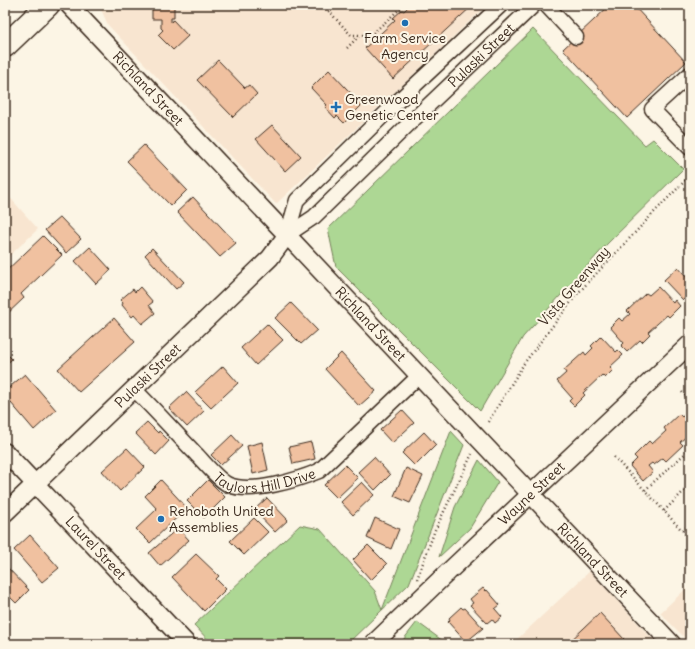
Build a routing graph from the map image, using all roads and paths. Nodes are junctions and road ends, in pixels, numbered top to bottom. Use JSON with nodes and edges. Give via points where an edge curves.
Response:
{"nodes":[{"id":1,"x":48,"y":5,"type":"edge"},
{"id":2,"x":69,"y":5,"type":"edge"},
{"id":3,"x":323,"y":5,"type":"edge"},
{"id":4,"x":404,"y":5,"type":"edge"},
{"id":5,"x":501,"y":5,"type":"edge"},
{"id":6,"x":534,"y":5,"type":"edge"},
{"id":7,"x":546,"y":5,"type":"edge"},
{"id":8,"x":361,"y":35,"type":"junction"},
{"id":9,"x":576,"y":37,"type":"dead end"},
{"id":10,"x":5,"y":46,"type":"edge"},
{"id":11,"x":347,"y":48,"type":"dead end"},
{"id":12,"x":690,"y":74,"type":"edge"},
{"id":13,"x":687,"y":145,"type":"edge"},
{"id":14,"x":690,"y":176,"type":"edge"},
{"id":15,"x":287,"y":235,"type":"junction"},
{"id":16,"x":690,"y":344,"type":"edge"},
{"id":17,"x":419,"y":376,"type":"junction"},
{"id":18,"x":134,"y":389,"type":"junction"},
{"id":19,"x":682,"y":392,"type":"dead end"},
{"id":20,"x":690,"y":401,"type":"edge"},
{"id":21,"x":488,"y":422,"type":"dead end"},
{"id":22,"x":690,"y":449,"type":"edge"},
{"id":23,"x":5,"y":452,"type":"edge"},
{"id":24,"x":473,"y":452,"type":"dead end"},
{"id":25,"x":614,"y":457,"type":"dead end"},
{"id":26,"x":36,"y":485,"type":"junction"},
{"id":27,"x":686,"y":489,"type":"dead end"},
{"id":28,"x":645,"y":490,"type":"junction"},
{"id":29,"x":531,"y":494,"type":"junction"},
{"id":30,"x":664,"y":511,"type":"junction"},
{"id":31,"x":5,"y":513,"type":"edge"},
{"id":32,"x":690,"y":524,"type":"edge"},
{"id":33,"x":683,"y":531,"type":"junction"},
{"id":34,"x":690,"y":539,"type":"edge"},
{"id":35,"x":417,"y":579,"type":"dead end"},
{"id":36,"x":187,"y":644,"type":"edge"},
{"id":37,"x":373,"y":644,"type":"edge"},
{"id":38,"x":672,"y":644,"type":"edge"}],
"edges":[{"from":1,"to":10,"type":"highway"},
{"from":2,"to":15,"type":"street","name":"Richland Street"},
{"from":3,"to":8,"type":"path","via":[[351,35]]},
{"from":4,"to":8,"type":"path","via":[[371,35]]},
{"from":5,"to":15,"type":"street","name":"Pulaski Street","via":[[297,200]]},
{"from":6,"to":15,"type":"street","name":"Pulaski Street","via":[[314,217]]},
{"from":7,"to":9,"type":"street"},
{"from":8,"to":11,"type":"path"},
{"from":12,"to":13,"type":"street","via":[[652,109]]},
{"from":14,"to":21,"type":"path","name":"Vista Greenway","via":[[578,293],[525,362]]},
{"from":15,"to":17,"type":"street","name":"Richland Street"},
{"from":15,"to":18,"type":"street","name":"Pulaski Street","via":[[270,258]]},
{"from":16,"to":29,"type":"street","name":"Wayne Street"},
{"from":17,"to":18,"type":"street","name":"Taylors Hill Drive","via":[[319,471],[302,478],[251,488],[228,485]]},
{"from":17,"to":29,"type":"street","name":"Richland Street","bridge":true},
{"from":18,"to":26,"type":"street","name":"Pulaski Street"},
{"from":19,"to":20,"type":"path"},
{"from":22,"to":28,"type":"path"},
{"from":23,"to":26,"type":"street","name":"Laurel Street"},
{"from":24,"to":35,"type":"path","via":[[435,530]]},
{"from":25,"to":28,"type":"path"},
{"from":26,"to":31,"type":"street","name":"Pulaski Street"},
{"from":26,"to":36,"type":"street","name":"Laurel Street"},
{"from":27,"to":30,"type":"path"},
{"from":28,"to":30,"type":"path"},
{"from":29,"to":37,"type":"street","name":"Wayne Street","bridge":true},
{"from":29,"to":38,"type":"street","name":"Richland Street"},
{"from":30,"to":33,"type":"path"},
{"from":32,"to":33,"type":"path"},
{"from":33,"to":34,"type":"path"}]}
